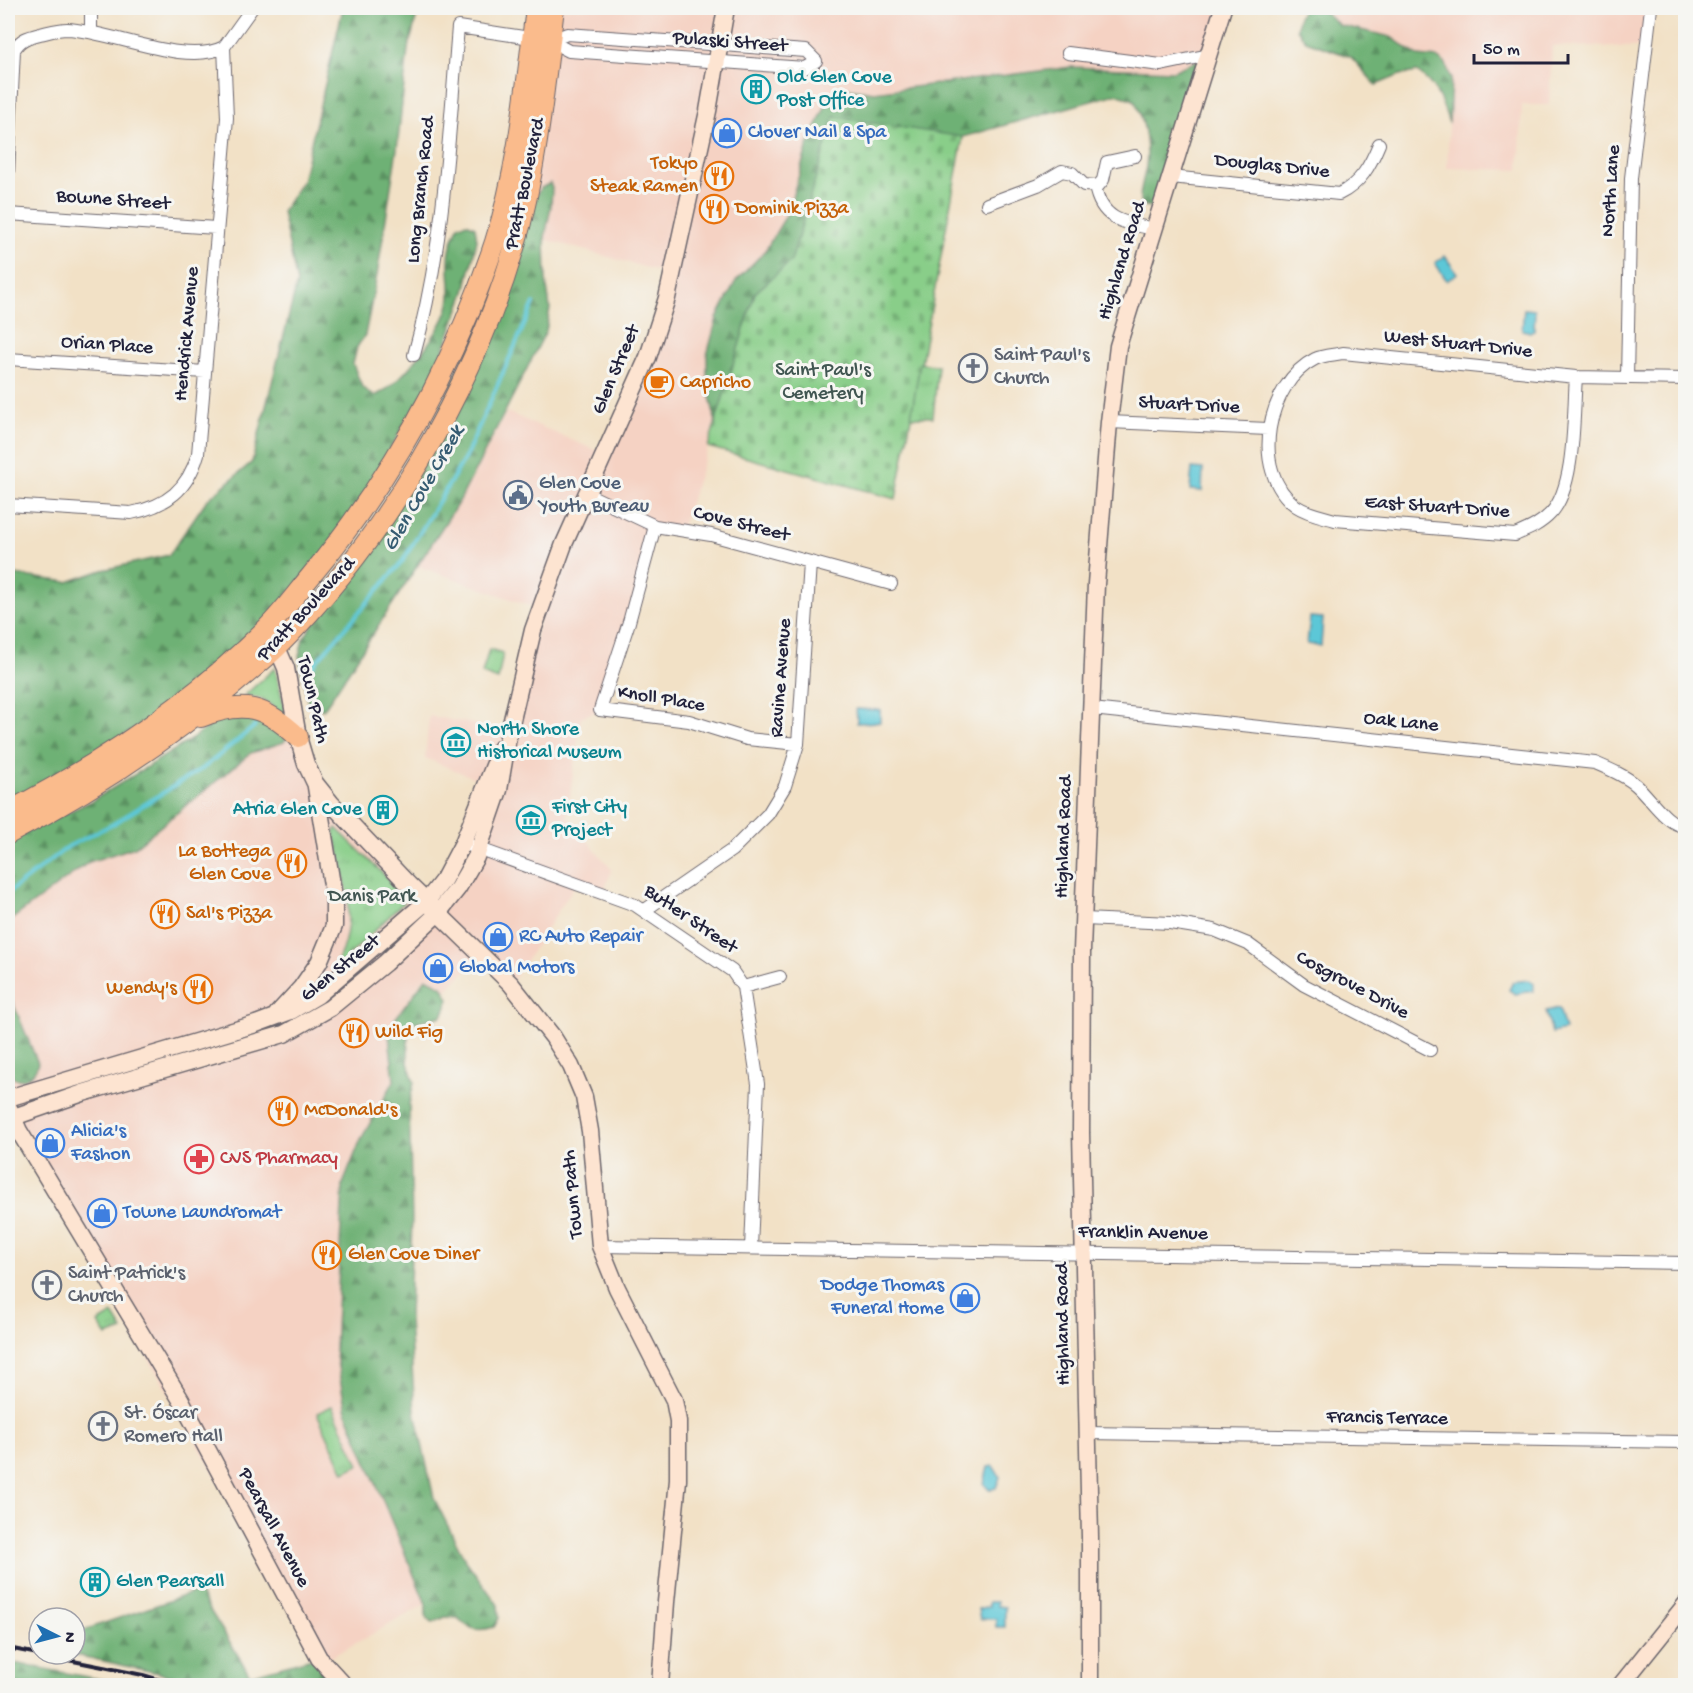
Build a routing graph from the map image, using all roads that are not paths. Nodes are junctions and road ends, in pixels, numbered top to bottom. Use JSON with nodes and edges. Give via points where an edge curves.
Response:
{"nodes":[{"id":1,"x":92,"y":8,"type":"edge"},
{"id":2,"x":252,"y":8,"type":"edge"},
{"id":3,"x":536,"y":8,"type":"edge"},
{"id":4,"x":554,"y":8,"type":"edge"},
{"id":5,"x":726,"y":8,"type":"edge"},
{"id":6,"x":1223,"y":8,"type":"edge"},
{"id":7,"x":1651,"y":8,"type":"edge"},
{"id":8,"x":458,"y":27,"type":"joint"},
{"id":9,"x":91,"y":32,"type":"junction"},
{"id":10,"x":541,"y":40,"type":"junction"},
{"id":11,"x":721,"y":44,"type":"junction"},
{"id":12,"x":224,"y":46,"type":"junction"},
{"id":13,"x":1068,"y":53,"type":"dead end"},
{"id":14,"x":1209,"y":56,"type":"junction"},
{"id":15,"x":718,"y":63,"type":"junction"},
{"id":16,"x":1379,"y":144,"type":"dead end"},
{"id":17,"x":1135,"y":156,"type":"dead end"},
{"id":18,"x":8,"y":175,"type":"edge"},
{"id":19,"x":1171,"y":177,"type":"junction"},
{"id":20,"x":1095,"y":186,"type":"junction"},
{"id":21,"x":987,"y":204,"type":"dead end"},
{"id":22,"x":8,"y":214,"type":"edge"},
{"id":23,"x":216,"y":228,"type":"junction"},
{"id":24,"x":1155,"y":229,"type":"junction"},
{"id":25,"x":414,"y":355,"type":"dead end"},
{"id":26,"x":8,"y":359,"type":"edge"},
{"id":27,"x":205,"y":372,"type":"junction"},
{"id":28,"x":1576,"y":377,"type":"junction"},
{"id":29,"x":1627,"y":378,"type":"junction"},
{"id":30,"x":1686,"y":379,"type":"edge"},
{"id":31,"x":1109,"y":422,"type":"junction"},
{"id":32,"x":1268,"y":429,"type":"junction"},
{"id":33,"x":585,"y":493,"type":"junction"},
{"id":34,"x":8,"y":505,"type":"edge"},
{"id":35,"x":655,"y":526,"type":"junction"},
{"id":36,"x":810,"y":563,"type":"junction"},
{"id":37,"x":891,"y":584,"type":"dead end"},
{"id":38,"x":268,"y":627,"type":"junction"},
{"id":39,"x":277,"y":647,"type":"junction"},
{"id":40,"x":1092,"y":709,"type":"junction"},
{"id":41,"x":190,"y":721,"type":"junction"},
{"id":42,"x":298,"y":737,"type":"junction"},
{"id":43,"x":507,"y":737,"type":"junction"},
{"id":44,"x":798,"y":744,"type":"junction"},
{"id":45,"x":315,"y":783,"type":"junction"},
{"id":46,"x":8,"y":812,"type":"edge"},
{"id":47,"x":1686,"y":827,"type":"edge"},
{"id":48,"x":8,"y":834,"type":"edge"},
{"id":49,"x":463,"y":843,"type":"junction"},
{"id":50,"x":479,"y":849,"type":"junction"},
{"id":51,"x":432,"y":907,"type":"junction"},
{"id":52,"x":645,"y":910,"type":"junction"},
{"id":53,"x":1084,"y":919,"type":"junction"},
{"id":54,"x":319,"y":962,"type":"junction"},
{"id":55,"x":780,"y":977,"type":"dead end"},
{"id":56,"x":743,"y":987,"type":"junction"},
{"id":57,"x":318,"y":995,"type":"junction"},
{"id":58,"x":320,"y":1014,"type":"junction"},
{"id":59,"x":275,"y":1017,"type":"junction"},
{"id":60,"x":212,"y":1036,"type":"junction"},
{"id":61,"x":1430,"y":1050,"type":"dead end"},
{"id":62,"x":217,"y":1054,"type":"junction"},
{"id":63,"x":8,"y":1098,"type":"edge"},
{"id":64,"x":9,"y":1114,"type":"edge"},
{"id":65,"x":600,"y":1246,"type":"junction"},
{"id":66,"x":751,"y":1248,"type":"junction"},
{"id":67,"x":1083,"y":1253,"type":"junction"},
{"id":68,"x":1686,"y":1263,"type":"edge"},
{"id":69,"x":1087,"y":1433,"type":"junction"},
{"id":70,"x":1686,"y":1442,"type":"edge"},
{"id":71,"x":1686,"y":1604,"type":"edge"},
{"id":72,"x":345,"y":1686,"type":"edge"},
{"id":73,"x":660,"y":1686,"type":"edge"},
{"id":74,"x":1090,"y":1686,"type":"edge"},
{"id":75,"x":1620,"y":1686,"type":"edge"}],
"edges":[{"from":1,"to":9,"type":"street"},
{"from":2,"to":12,"type":"street"},
{"from":3,"to":10,"type":"main road","name":"Pratt Boulevard"},
{"from":4,"to":10,"type":"main road","name":"Pratt Boulevard"},
{"from":5,"to":11,"type":"main road","name":"Glen Street"},
{"from":6,"to":14,"type":"main road","name":"Highland Road"},
{"from":7,"to":29,"type":"street","name":"North Lane","via":[[1631,178]]},
{"from":8,"to":10,"type":"street","name":"Pulaski Street"},
{"from":8,"to":25,"type":"street","name":"Long Branch Road","via":[[443,200],[429,301]]},
{"from":9,"to":12,"type":"street","via":[[182,52],[213,52]]},
{"from":9,"to":18,"type":"street","via":[[64,29],[19,42],[14,50]]},
{"from":10,"to":11,"type":"street","name":"Pulaski Street","via":[[567,34]]},
{"from":10,"to":15,"type":"street","name":"Pulaski Street","via":[[569,51]]},
{"from":10,"to":38,"type":"main road","name":"Pratt Boulevard","via":[[495,240],[460,336],[399,455],[351,527]]},
{"from":10,"to":39,"type":"main road","name":"Pratt Boulevard","via":[[527,195],[514,246],[479,343],[422,456],[369,542]]},
{"from":11,"to":15,"type":"main road","name":"Glen Street"},
{"from":11,"to":15,"type":"street","name":"Pulaski Street","via":[[806,51],[816,61],[805,68]]},
{"from":12,"to":23,"type":"street","name":"Hendrick Avenue","via":[[227,118]]},
{"from":13,"to":14,"type":"street","via":[[1161,65]]},
{"from":14,"to":19,"type":"main road","name":"Highland Road"},
{"from":15,"to":33,"type":"main road","name":"Glen Street","via":[[667,298],[648,357]]},
{"from":16,"to":19,"type":"street","name":"Douglas Drive","via":[[1362,178],[1339,194]]},
{"from":17,"to":20,"type":"street","via":[[1107,162],[1102,182]]},
{"from":19,"to":24,"type":"main road","name":"Highland Road"},
{"from":20,"to":21,"type":"street","via":[[1084,185],[1072,173],[1062,171],[1038,185]]},
{"from":20,"to":24,"type":"street","via":[[1098,200],[1113,217]]},
{"from":22,"to":23,"type":"street","name":"Bowne Street"},
{"from":23,"to":27,"type":"street","name":"Hendrick Avenue"},
{"from":24,"to":31,"type":"main road","name":"Highland Road","via":[[1115,357]]},
{"from":26,"to":27,"type":"street","name":"Orian Place"},
{"from":27,"to":34,"type":"street","name":"Hendrick Avenue","via":[[196,462],[185,485],[167,501],[131,513]]},
{"from":28,"to":29,"type":"street","name":"West Stuart Drive"},
{"from":28,"to":32,"type":"street","name":"West Stuart Drive","via":[[1343,353],[1316,358],[1292,376]]},
{"from":28,"to":32,"type":"street","name":"East Stuart Drive","via":[[1562,497],[1539,524],[1506,537],[1311,514],[1294,505],[1280,488],[1273,470]]},
{"from":29,"to":30,"type":"street","name":"West Stuart Drive"},
{"from":31,"to":32,"type":"street","name":"Stuart Drive"},
{"from":31,"to":40,"type":"main road","name":"Highland Road","via":[[1096,584]]},
{"from":33,"to":35,"type":"street","name":"Cove Street"},
{"from":33,"to":43,"type":"main road","name":"Glen Street","via":[[533,630]]},
{"from":35,"to":36,"type":"street","name":"Cove Street","via":[[711,535]]},
{"from":35,"to":44,"type":"street","name":"Knoll Place","via":[[630,622],[600,710],[689,721],[737,737]]},
{"from":36,"to":37,"type":"street","name":"Cove Street"},
{"from":36,"to":44,"type":"street","name":"Ravine Avenue"},
{"from":38,"to":39,"type":"main road","name":"Town Path"},
{"from":38,"to":46,"type":"main road","name":"Pratt Boulevard","via":[[178,705],[106,757]]},
{"from":39,"to":41,"type":"main road","name":"Pratt Boulevard"},
{"from":39,"to":42,"type":"main road","name":"Town Path","via":[[286,668]]},
{"from":40,"to":47,"type":"street","name":"Oak Lane","via":[[1595,763],[1636,785],[1662,813]]},
{"from":40,"to":53,"type":"main road","name":"Highland Road"},
{"from":41,"to":42,"type":"main road","via":[[239,706],[265,711]]},
{"from":41,"to":48,"type":"main road","name":"Pratt Boulevard","via":[[117,774]]},
{"from":42,"to":45,"type":"main road","name":"Town Path"},
{"from":43,"to":49,"type":"main road","name":"Glen Street"},
{"from":43,"to":50,"type":"main road","name":"Glen Street","via":[[499,790]]},
{"from":44,"to":52,"type":"street","name":"Ravine Avenue","via":[[785,786],[754,830],[732,850]]},
{"from":45,"to":51,"type":"main road","name":"Town Path"},
{"from":45,"to":54,"type":"main road","name":"Town Path","via":[[334,897],[334,926]]},
{"from":49,"to":50,"type":"street","name":"Butler Street"},
{"from":49,"to":51,"type":"main road","name":"Glen Street"},
{"from":50,"to":51,"type":"main road","name":"Glen Street","via":[[458,888]]},
{"from":50,"to":52,"type":"street","name":"Butler Street"},
{"from":51,"to":57,"type":"main road","name":"Glen Street"},
{"from":51,"to":58,"type":"main road","name":"Glen Street","via":[[362,984]]},
{"from":51,"to":65,"type":"main road","name":"Town Path","via":[[511,984],[571,1066],[584,1097],[590,1131]]},
{"from":52,"to":56,"type":"street","name":"Butler Street","via":[[724,964]]},
{"from":53,"to":61,"type":"street","name":"Cosgrove Drive","via":[[1170,922],[1214,930],[1248,944],[1304,985]]},
{"from":53,"to":67,"type":"main road","name":"Highland Road"},
{"from":54,"to":57,"type":"main road"},
{"from":54,"to":59,"type":"main road","name":"Town Path"},
{"from":55,"to":56,"type":"street"},
{"from":56,"to":66,"type":"street","via":[[758,1084]]},
{"from":57,"to":58,"type":"main road"},
{"from":57,"to":59,"type":"main road","name":"Glen Street"},
{"from":58,"to":62,"type":"main road","name":"Glen Street","via":[[284,1034]]},
{"from":59,"to":60,"type":"main road","name":"Glen Street"},
{"from":60,"to":62,"type":"main road"},
{"from":60,"to":63,"type":"main road","name":"Glen Street"},
{"from":62,"to":64,"type":"main road","name":"Glen Street"},
{"from":64,"to":72,"type":"main road","name":"Pearsall Avenue","via":[[184,1405],[319,1658]]},
{"from":65,"to":66,"type":"street","name":"Franklin Avenue"},
{"from":65,"to":73,"type":"main road","name":"Town Path","via":[[674,1400],[678,1422],[678,1480]]},
{"from":66,"to":67,"type":"street","name":"Franklin Avenue"},
{"from":67,"to":68,"type":"street","name":"Franklin Avenue"},
{"from":67,"to":69,"type":"main road","name":"Highland Road"},
{"from":69,"to":70,"type":"street","name":"Francis Terrace"},
{"from":69,"to":74,"type":"main road","name":"Highland Road"},
{"from":71,"to":75,"type":"main road"}]}
